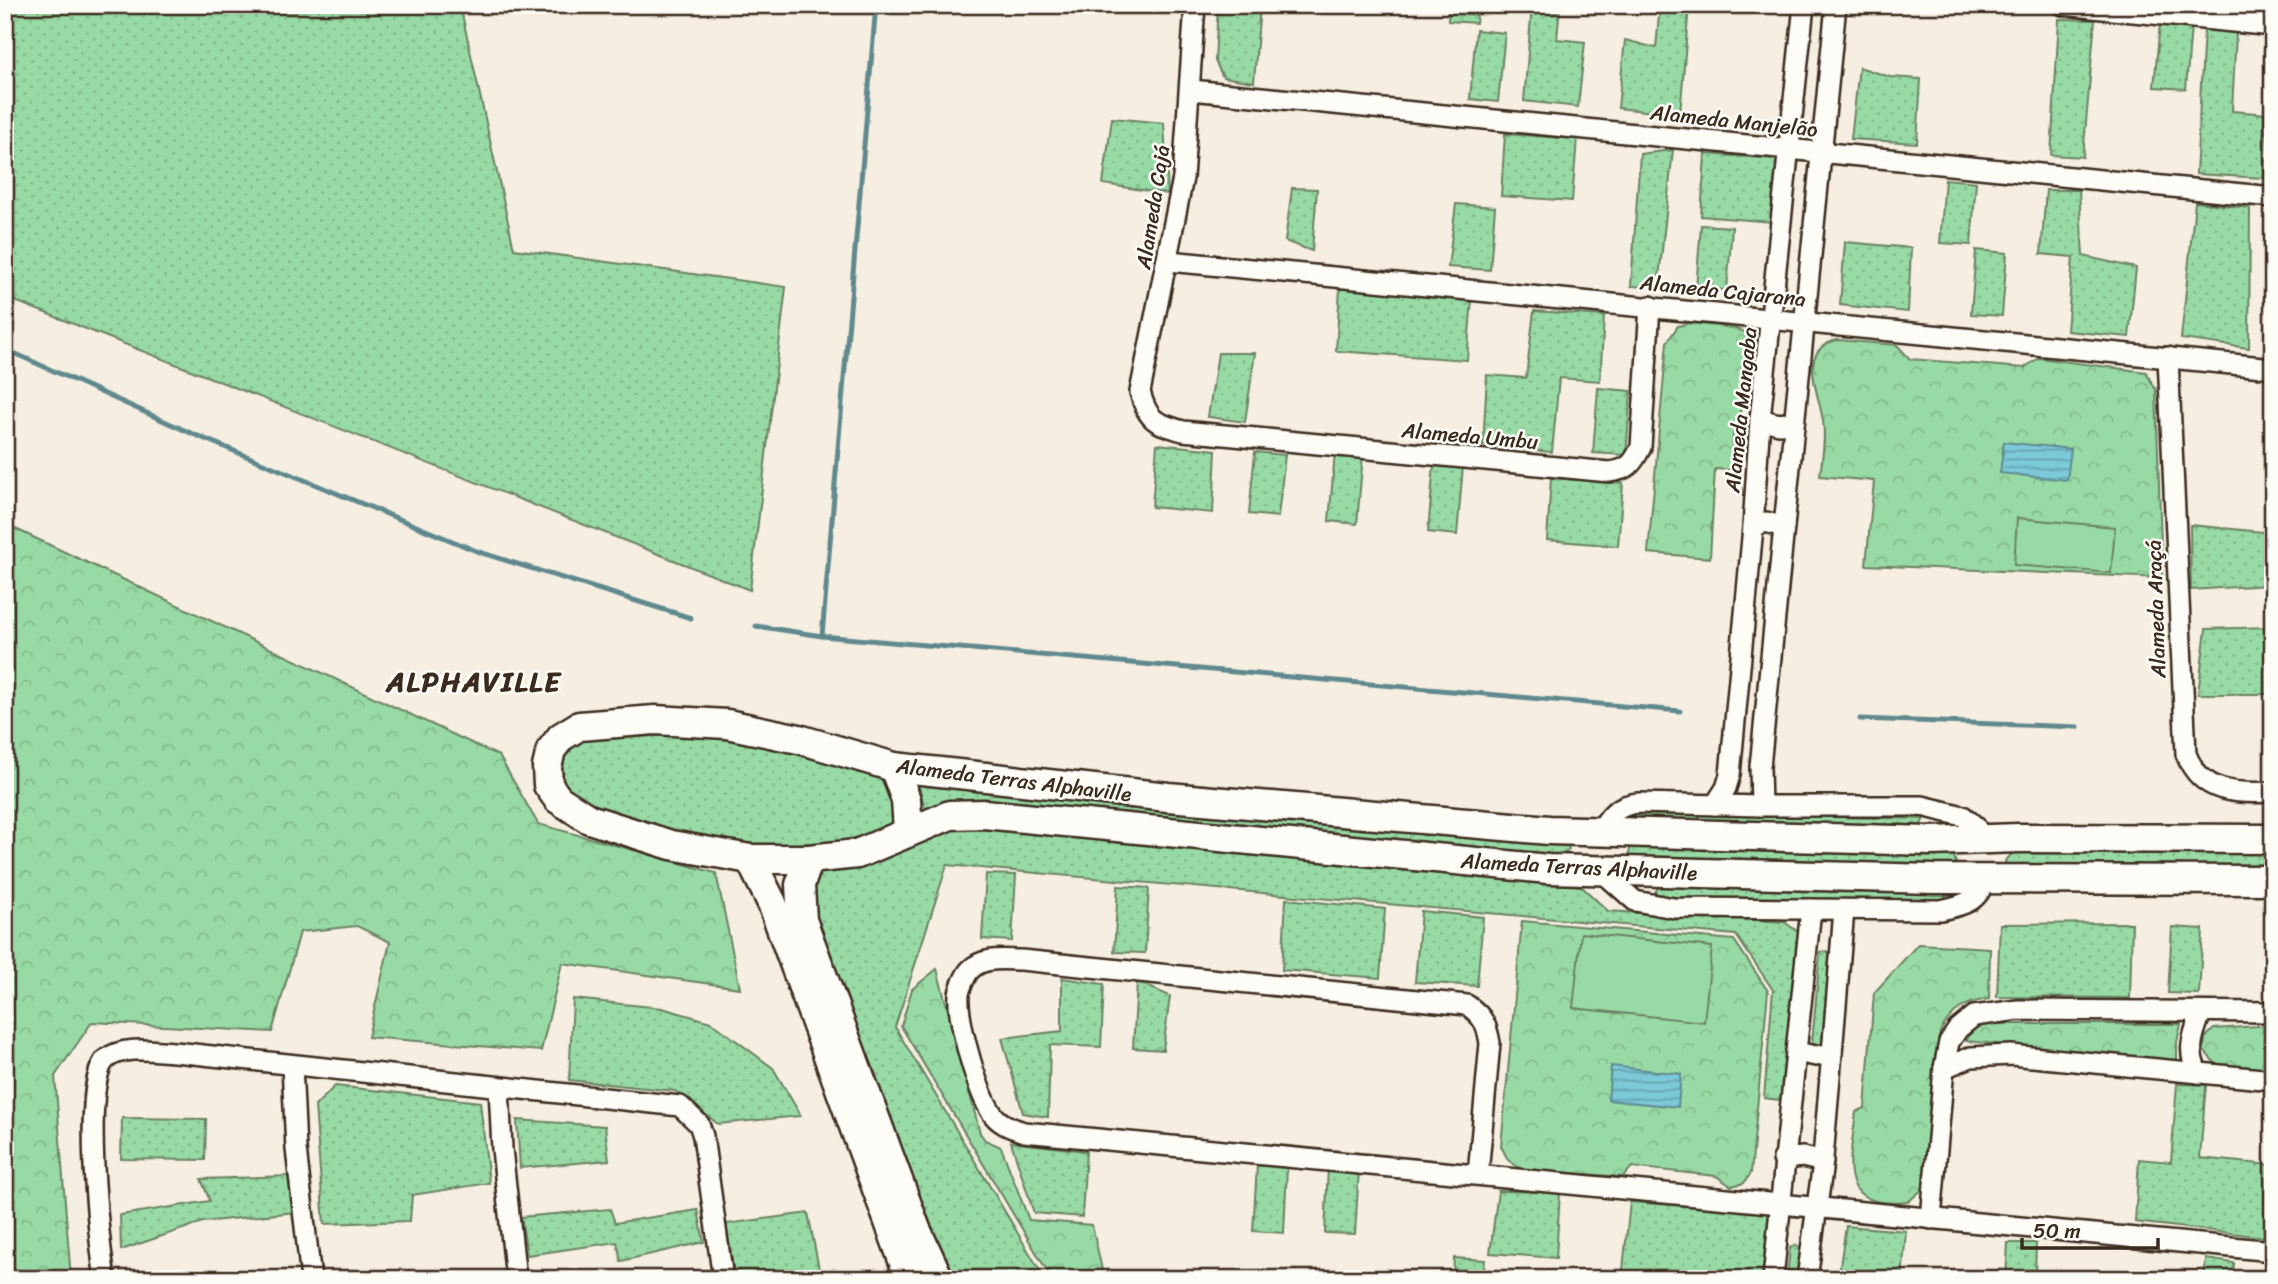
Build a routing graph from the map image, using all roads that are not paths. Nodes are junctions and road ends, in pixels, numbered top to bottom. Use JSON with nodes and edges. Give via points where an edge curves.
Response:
{"nodes":[{"id":1,"x":1195,"y":5,"type":"edge"},
{"id":2,"x":1804,"y":5,"type":"edge"},
{"id":3,"x":1836,"y":5,"type":"edge"},
{"id":4,"x":2063,"y":5,"type":"edge"},
{"id":5,"x":2273,"y":26,"type":"edge"},
{"id":6,"x":1191,"y":90,"type":"junction"},
{"id":7,"x":1790,"y":150,"type":"junction"},
{"id":8,"x":1820,"y":153,"type":"junction"},
{"id":9,"x":2273,"y":197,"type":"edge"},
{"id":10,"x":1169,"y":261,"type":"junction"},
{"id":11,"x":1650,"y":306,"type":"junction"},
{"id":12,"x":1772,"y":319,"type":"junction"},
{"id":13,"x":1804,"y":323,"type":"junction"},
{"id":14,"x":2168,"y":357,"type":"junction"},
{"id":15,"x":2273,"y":368,"type":"edge"},
{"id":16,"x":1146,"y":413,"type":"joint"},
{"id":17,"x":1760,"y":419,"type":"junction"},
{"id":18,"x":1794,"y":422,"type":"junction"},
{"id":19,"x":1753,"y":527,"type":"junction"},
{"id":20,"x":1784,"y":527,"type":"junction"},
{"id":21,"x":894,"y":767,"type":"junction"},
{"id":22,"x":2273,"y":792,"type":"edge"},
{"id":23,"x":1715,"y":805,"type":"junction"},
{"id":24,"x":1761,"y":806,"type":"junction"},
{"id":25,"x":908,"y":830,"type":"junction"},
{"id":26,"x":1600,"y":833,"type":"junction"},
{"id":27,"x":1983,"y":839,"type":"junction"},
{"id":28,"x":2273,"y":839,"type":"edge"},
{"id":29,"x":750,"y":859,"type":"junction"},
{"id":30,"x":809,"y":859,"type":"junction"},
{"id":31,"x":1600,"y":870,"type":"junction"},
{"id":32,"x":1985,"y":878,"type":"junction"},
{"id":33,"x":2273,"y":880,"type":"edge"},
{"id":34,"x":1811,"y":909,"type":"junction"},
{"id":35,"x":1844,"y":910,"type":"junction"},
{"id":36,"x":2273,"y":1012,"type":"edge"},
{"id":37,"x":2200,"y":1013,"type":"junction"},
{"id":38,"x":1796,"y":1052,"type":"junction"},
{"id":39,"x":1832,"y":1053,"type":"junction"},
{"id":40,"x":292,"y":1065,"type":"junction"},
{"id":41,"x":1944,"y":1068,"type":"junction"},
{"id":42,"x":2198,"y":1073,"type":"junction"},
{"id":43,"x":2273,"y":1080,"type":"edge"},
{"id":44,"x":499,"y":1087,"type":"junction"},
{"id":45,"x":1783,"y":1159,"type":"junction"},
{"id":46,"x":1823,"y":1162,"type":"junction"},
{"id":47,"x":1478,"y":1174,"type":"junction"},
{"id":48,"x":1780,"y":1204,"type":"junction"},
{"id":49,"x":1817,"y":1207,"type":"junction"},
{"id":50,"x":1931,"y":1219,"type":"junction"},
{"id":51,"x":2273,"y":1251,"type":"edge"},
{"id":52,"x":105,"y":1279,"type":"edge"},
{"id":53,"x":311,"y":1279,"type":"edge"},
{"id":54,"x":516,"y":1279,"type":"edge"},
{"id":55,"x":723,"y":1279,"type":"edge"},
{"id":56,"x":910,"y":1279,"type":"edge"},
{"id":57,"x":939,"y":1279,"type":"edge"},
{"id":58,"x":1773,"y":1279,"type":"edge"},
{"id":59,"x":1807,"y":1279,"type":"edge"}],
"edges":[{"from":1,"to":6,"type":"street","name":"Alameda Cajá"},
{"from":2,"to":7,"type":"street","name":"Alameda Mangaba"},
{"from":3,"to":8,"type":"street"},
{"from":4,"to":5,"type":"street"},
{"from":6,"to":7,"type":"street","name":"Alameda Manjelão"},
{"from":6,"to":10,"type":"street","name":"Alameda Cajá"},
{"from":7,"to":8,"type":"street","name":"Alameda Manjelão"},
{"from":7,"to":12,"type":"street","name":"Alameda Mangaba"},
{"from":8,"to":9,"type":"street","name":"Alameda Manjelão"},
{"from":8,"to":13,"type":"street"},
{"from":10,"to":11,"type":"street","name":"Alameda Cajarana"},
{"from":10,"to":16,"type":"street","name":"Alameda Cajá","via":[[1140,392]]},
{"from":11,"to":12,"type":"street","name":"Alameda Cajarana"},
{"from":11,"to":16,"type":"street","name":"Alameda Umbu","via":[[1642,447],[1625,470],[1184,432],[1160,425]]},
{"from":12,"to":13,"type":"street","name":"Alameda Cajarana"},
{"from":12,"to":17,"type":"street","name":"Alameda Mangaba"},
{"from":13,"to":14,"type":"street","name":"Alameda Cajarana"},
{"from":13,"to":18,"type":"street"},
{"from":14,"to":15,"type":"street","name":"Alameda Cajarana"},
{"from":14,"to":22,"type":"street","name":"Alameda Araçá","via":[[2186,754],[2193,773],[2209,785]]},
{"from":17,"to":18,"type":"street"},
{"from":17,"to":19,"type":"street","name":"Alameda Mangaba"},
{"from":18,"to":20,"type":"street"},
{"from":19,"to":20,"type":"street","via":[[1766,522]]},
{"from":19,"to":23,"type":"street","name":"Alameda Mangaba","via":[[1730,775]]},
{"from":20,"to":24,"type":"street","via":[[1760,767]]},
{"from":21,"to":25,"type":"street","via":[[906,800]]},
{"from":21,"to":26,"type":"street","name":"Alameda Terras Alphaville","via":[[1168,797]]},
{"from":21,"to":29,"type":"street","name":"Alameda Terras Alphaville","via":[[800,739],[715,723],[602,722],[579,726],[551,750],[548,785],[558,799],[589,819],[671,845]]},
{"from":23,"to":24,"type":"street"},
{"from":23,"to":26,"type":"street","via":[[1624,804],[1613,811]]},
{"from":24,"to":27,"type":"street","via":[[1936,807],[1963,816]]},
{"from":25,"to":30,"type":"street","name":"Alameda Terras Alphaville","via":[[875,849]]},
{"from":25,"to":31,"type":"street","name":"Alameda Terras Alphaville","via":[[950,816],[997,815],[1548,869]]},
{"from":26,"to":27,"type":"street","name":"Alameda Terras Alphaville"},
{"from":26,"to":31,"type":"street"},
{"from":27,"to":28,"type":"street","name":"Alameda Terras Alphaville"},
{"from":27,"to":32,"type":"street"},
{"from":29,"to":30,"type":"street","name":"Alameda Terras Alphaville"},
{"from":29,"to":56,"type":"street","via":[[772,903]]},
{"from":30,"to":57,"type":"street","via":[[800,885],[802,920],[916,1229]]},
{"from":31,"to":32,"type":"street","name":"Alameda Terras Alphaville"},
{"from":31,"to":34,"type":"street","via":[[1635,901],[1654,905]]},
{"from":32,"to":33,"type":"street","name":"Alameda Terras Alphaville"},
{"from":32,"to":35,"type":"street","via":[[1973,901],[1956,907]]},
{"from":34,"to":35,"type":"street"},
{"from":34,"to":38,"type":"street"},
{"from":35,"to":39,"type":"street"},
{"from":36,"to":37,"type":"street"},
{"from":37,"to":41,"type":"street","via":[[1994,1011],[1974,1016],[1958,1029],[1949,1042]]},
{"from":37,"to":42,"type":"street","via":[[2190,1046]]},
{"from":38,"to":39,"type":"street"},
{"from":38,"to":45,"type":"street"},
{"from":39,"to":46,"type":"street"},
{"from":40,"to":44,"type":"street"},
{"from":40,"to":52,"type":"street","via":[[158,1051],[130,1051],[107,1059],[96,1076],[93,1099]]},
{"from":40,"to":53,"type":"street"},
{"from":41,"to":42,"type":"street","via":[[1971,1058],[2011,1055]]},
{"from":41,"to":50,"type":"street"},
{"from":42,"to":43,"type":"street"},
{"from":44,"to":54,"type":"street"},
{"from":44,"to":55,"type":"street","via":[[667,1103],[690,1112],[704,1136]]},
{"from":45,"to":46,"type":"street"},
{"from":45,"to":48,"type":"street"},
{"from":46,"to":49,"type":"street"},
{"from":47,"to":47,"type":"street","via":[[1050,1135],[1006,1126],[993,1116],[984,1098],[960,1012],[959,992],[970,970],[987,960],[1021,960],[1467,1005],[1487,1025],[1490,1043]]},
{"from":47,"to":48,"type":"street"},
{"from":48,"to":49,"type":"street"},
{"from":48,"to":58,"type":"street"},
{"from":49,"to":50,"type":"street"},
{"from":49,"to":59,"type":"street"},
{"from":50,"to":51,"type":"street"}]}
